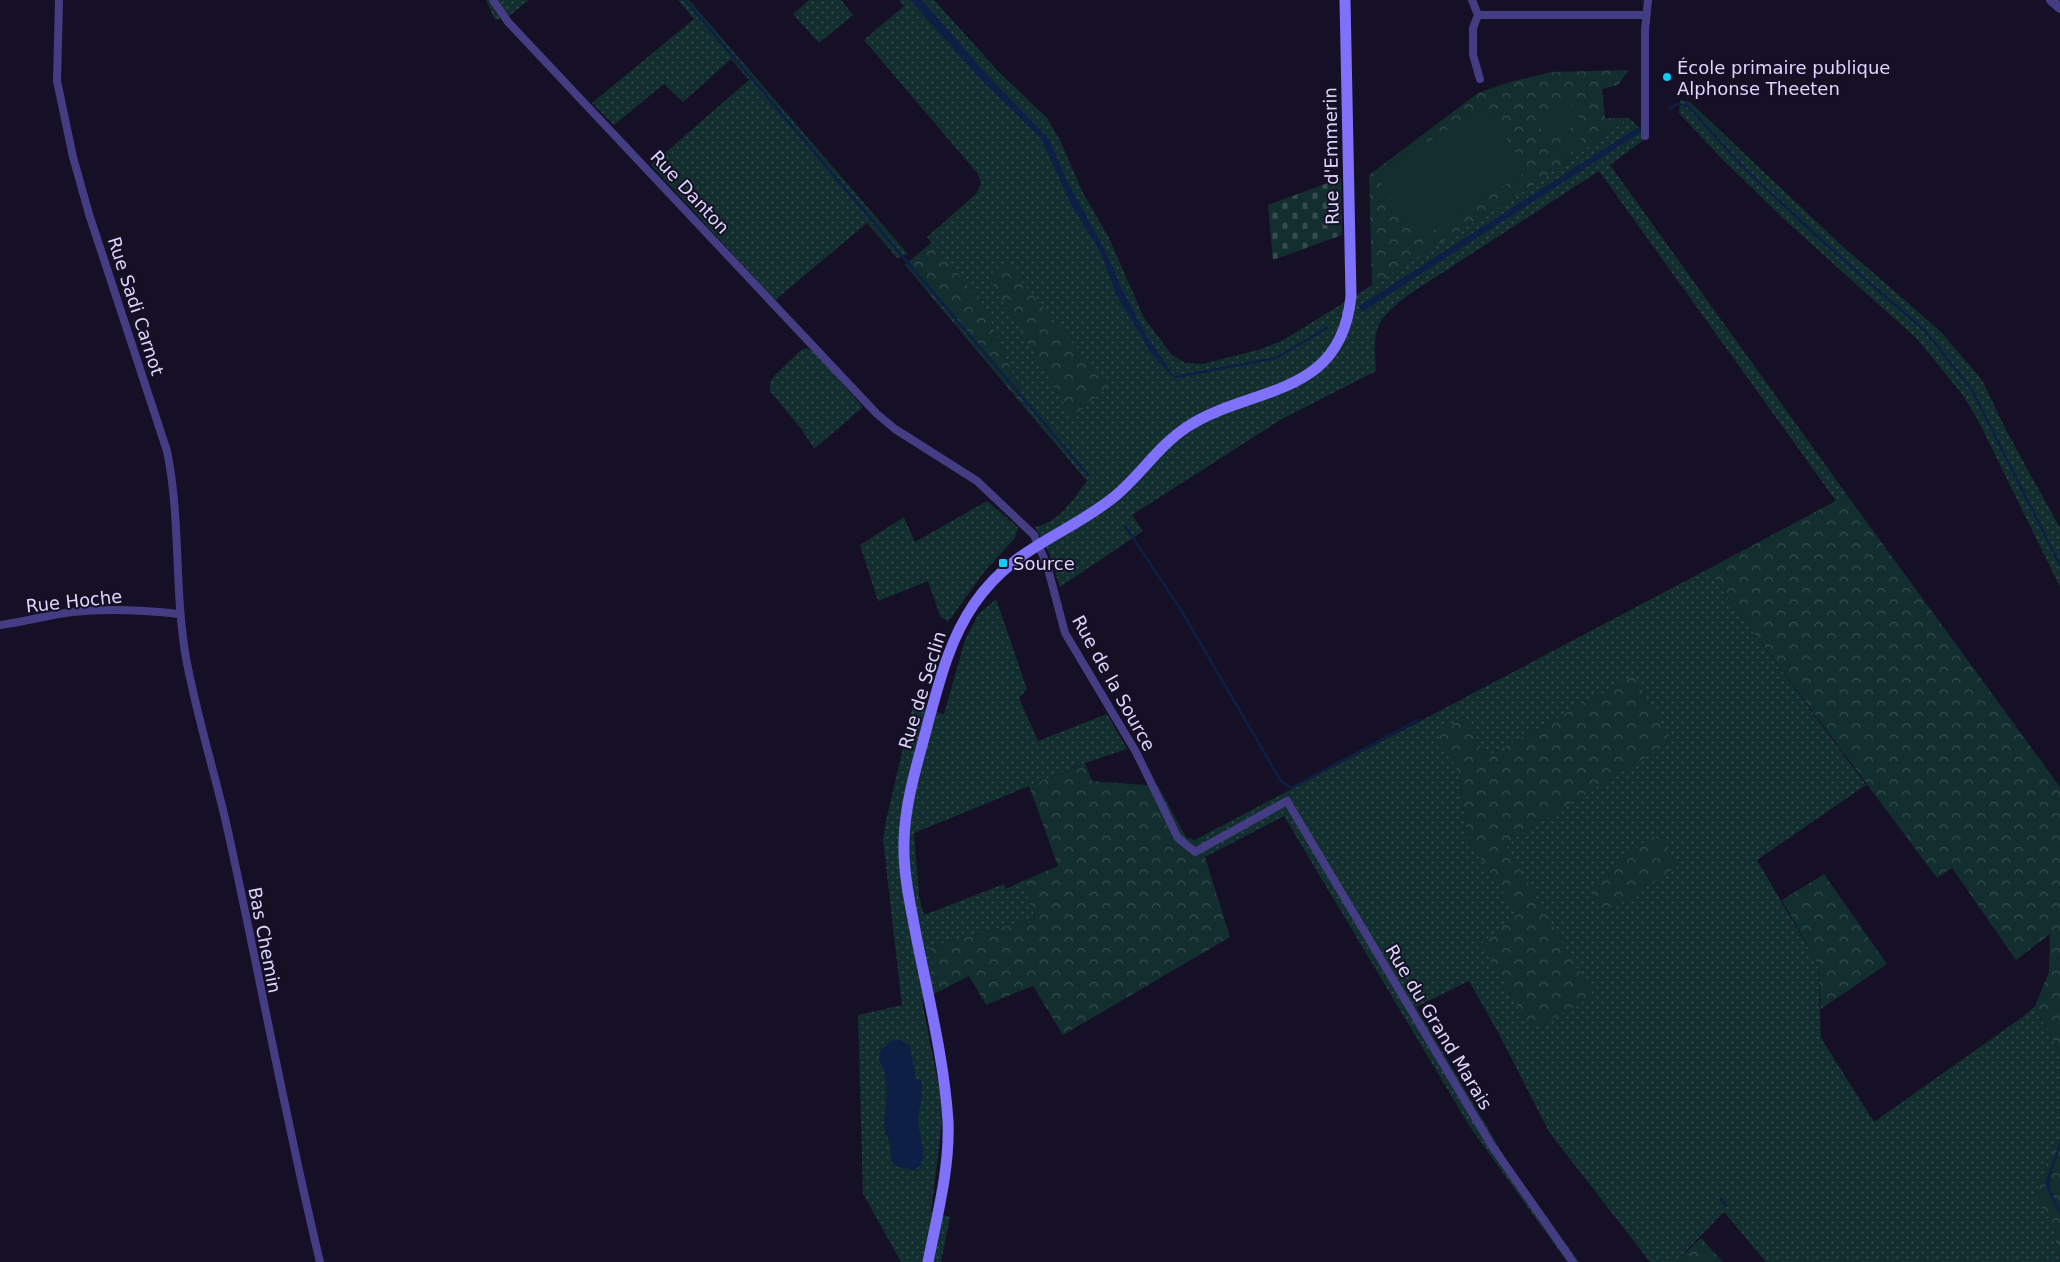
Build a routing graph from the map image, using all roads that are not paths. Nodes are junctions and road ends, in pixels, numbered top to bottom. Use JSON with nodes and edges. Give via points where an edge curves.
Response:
{"nodes":[{"id":1,"x":59,"y":0,"type":"edge"},
{"id":2,"x":492,"y":0,"type":"edge"},
{"id":3,"x":1345,"y":0,"type":"edge"},
{"id":4,"x":1472,"y":0,"type":"edge"},
{"id":5,"x":1648,"y":0,"type":"edge"},
{"id":6,"x":2051,"y":0,"type":"edge"},
{"id":7,"x":2060,"y":8,"type":"edge"},
{"id":8,"x":1478,"y":15,"type":"junction"},
{"id":9,"x":1646,"y":15,"type":"junction"},
{"id":10,"x":1480,"y":79,"type":"dead end"},
{"id":11,"x":1645,"y":134,"type":"dead end"},
{"id":12,"x":1348,"y":312,"type":"joint"},
{"id":13,"x":867,"y":404,"type":"joint"},
{"id":14,"x":1039,"y":543,"type":"junction"},
{"id":15,"x":180,"y":614,"type":"junction"},
{"id":16,"x":181,"y":623,"type":"joint"},
{"id":17,"x":0,"y":624,"type":"edge"},
{"id":18,"x":1287,"y":801,"type":"joint"},
{"id":19,"x":320,"y":1262,"type":"edge"},
{"id":20,"x":928,"y":1262,"type":"edge"},
{"id":21,"x":1573,"y":1262,"type":"edge"}],
"edges":[{"from":1,"to":15,"type":"street","name":"Rue Sadi Carnot","via":[[58,81],[73,157],[167,452],[172,480]]},
{"from":2,"to":13,"type":"street","name":"Rue Danton","via":[[508,22]]},
{"from":3,"to":12,"type":"main road","name":"Rue d'Emmerin","via":[[1351,281]]},
{"from":4,"to":8,"type":"street"},
{"from":5,"to":9,"type":"street"},
{"from":6,"to":7,"type":"street"},
{"from":8,"to":9,"type":"street"},
{"from":8,"to":10,"type":"street","via":[[1473,55]]},
{"from":9,"to":11,"type":"street"},
{"from":12,"to":14,"type":"main road","name":"Rue de Seclin","via":[[1335,346],[1312,372],[1286,387],[1188,427],[1116,496]]},
{"from":13,"to":14,"type":"street","name":"Rue de la Source","via":[[896,429],[977,481],[1027,527]]},
{"from":14,"to":18,"type":"street","name":"Rue de la Source","via":[[1065,633],[1136,752],[1181,841],[1195,852]]},
{"from":14,"to":20,"type":"main road","name":"Rue de Seclin","via":[[1014,560],[989,585],[957,632],[940,679],[908,808],[904,843],[907,887],[945,1093],[947,1148]]},
{"from":15,"to":16,"type":"street","name":"Rue Sadi Carnot"},
{"from":15,"to":17,"type":"street","name":"Rue Hoche","via":[[131,609],[97,610]]},
{"from":16,"to":19,"type":"street","name":"Bas Chemin","via":[[188,672],[229,835]]},
{"from":18,"to":21,"type":"street","name":"Rue du Grand Marais","via":[[1492,1146]]}]}
